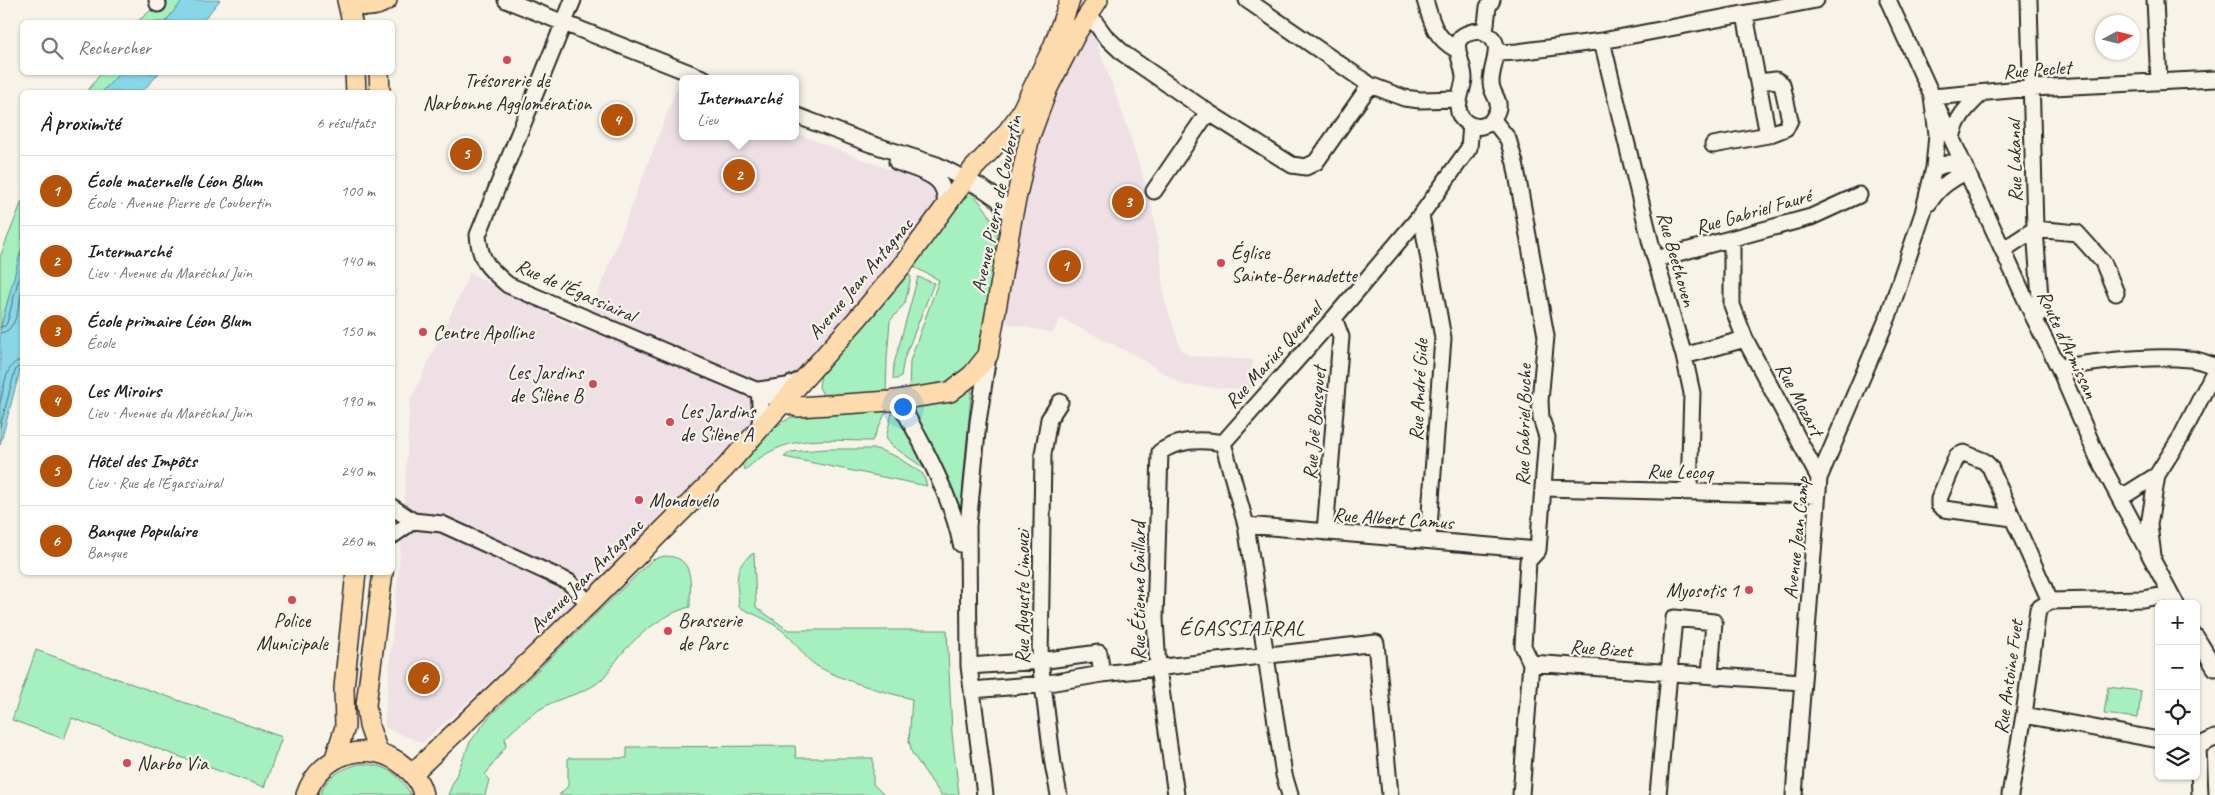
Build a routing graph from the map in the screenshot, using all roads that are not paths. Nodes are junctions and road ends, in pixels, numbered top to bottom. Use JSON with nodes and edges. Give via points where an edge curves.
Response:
{"nodes":[{"id":1,"x":347,"y":0,"type":"edge"},
{"id":2,"x":506,"y":0,"type":"edge"},
{"id":3,"x":574,"y":0,"type":"edge"},
{"id":4,"x":1070,"y":0,"type":"edge"},
{"id":5,"x":1247,"y":0,"type":"edge"},
{"id":6,"x":1425,"y":0,"type":"edge"},
{"id":7,"x":1492,"y":0,"type":"edge"},
{"id":8,"x":1816,"y":0,"type":"edge"},
{"id":9,"x":1888,"y":0,"type":"edge"},
{"id":10,"x":2030,"y":0,"type":"edge"},
{"id":11,"x":2155,"y":0,"type":"edge"},
{"id":12,"x":385,"y":1,"type":"edge"},
{"id":13,"x":1094,"y":7,"type":"edge"},
{"id":14,"x":1745,"y":15,"type":"junction"},
{"id":15,"x":352,"y":20,"type":"edge"},
{"id":16,"x":379,"y":20,"type":"edge"},
{"id":17,"x":564,"y":22,"type":"junction"},
{"id":18,"x":1484,"y":33,"type":"junction"},
{"id":19,"x":1602,"y":42,"type":"junction"},
{"id":20,"x":1456,"y":50,"type":"junction"},
{"id":21,"x":1497,"y":53,"type":"junction"},
{"id":22,"x":355,"y":75,"type":"edge"},
{"id":23,"x":379,"y":75,"type":"edge"},
{"id":24,"x":695,"y":75,"type":"edge"},
{"id":25,"x":2215,"y":79,"type":"edge"},
{"id":26,"x":1759,"y":82,"type":"junction"},
{"id":27,"x":2159,"y":82,"type":"junction"},
{"id":28,"x":1370,"y":85,"type":"junction"},
{"id":29,"x":2033,"y":88,"type":"junction"},
{"id":30,"x":356,"y":90,"type":"edge"},
{"id":31,"x":380,"y":90,"type":"edge"},
{"id":32,"x":1982,"y":93,"type":"junction"},
{"id":33,"x":1932,"y":97,"type":"junction"},
{"id":34,"x":1459,"y":99,"type":"junction"},
{"id":35,"x":1208,"y":112,"type":"junction"},
{"id":36,"x":799,"y":117,"type":"edge"},
{"id":37,"x":1493,"y":120,"type":"junction"},
{"id":38,"x":1471,"y":125,"type":"junction"},
{"id":39,"x":1768,"y":135,"type":"junction"},
{"id":40,"x":1952,"y":139,"type":"junction"},
{"id":41,"x":868,"y":143,"type":"junction"},
{"id":42,"x":1713,"y":145,"type":"dead end"},
{"id":43,"x":1934,"y":168,"type":"junction"},
{"id":44,"x":1967,"y":172,"type":"junction"},
{"id":45,"x":964,"y":178,"type":"junction"},
{"id":46,"x":1154,"y":191,"type":"dead end"},
{"id":47,"x":1859,"y":195,"type":"dead end"},
{"id":48,"x":945,"y":209,"type":"junction"},
{"id":49,"x":1923,"y":213,"type":"junction"},
{"id":50,"x":1421,"y":215,"type":"junction"},
{"id":51,"x":1012,"y":218,"type":"junction"},
{"id":52,"x":2035,"y":229,"type":"junction"},
{"id":53,"x":1732,"y":240,"type":"junction"},
{"id":54,"x":2003,"y":250,"type":"junction"},
{"id":55,"x":1656,"y":259,"type":"junction"},
{"id":56,"x":2116,"y":293,"type":"dead end"},
{"id":57,"x":1334,"y":318,"type":"junction"},
{"id":58,"x":2035,"y":320,"type":"junction"},
{"id":59,"x":1745,"y":339,"type":"junction"},
{"id":60,"x":988,"y":355,"type":"junction"},
{"id":61,"x":1684,"y":356,"type":"junction"},
{"id":62,"x":2059,"y":368,"type":"junction"},
{"id":63,"x":2215,"y":368,"type":"edge"},
{"id":64,"x":810,"y":372,"type":"junction"},
{"id":65,"x":759,"y":390,"type":"junction"},
{"id":66,"x":898,"y":400,"type":"junction"},
{"id":67,"x":784,"y":402,"type":"junction"},
{"id":68,"x":1060,"y":402,"type":"dead end"},
{"id":69,"x":831,"y":405,"type":"junction"},
{"id":70,"x":758,"y":430,"type":"junction"},
{"id":71,"x":1223,"y":443,"type":"junction"},
{"id":72,"x":2157,"y":475,"type":"junction"},
{"id":73,"x":1819,"y":478,"type":"junction"},
{"id":74,"x":1543,"y":488,"type":"junction"},
{"id":75,"x":1689,"y":491,"type":"junction"},
{"id":76,"x":2116,"y":492,"type":"junction"},
{"id":77,"x":1817,"y":495,"type":"junction"},
{"id":78,"x":395,"y":509,"type":"edge"},
{"id":79,"x":2013,"y":518,"type":"junction"},
{"id":80,"x":414,"y":521,"type":"junction"},
{"id":81,"x":1246,"y":525,"type":"junction"},
{"id":82,"x":1325,"y":532,"type":"junction"},
{"id":83,"x":395,"y":534,"type":"edge"},
{"id":84,"x":1428,"y":540,"type":"junction"},
{"id":85,"x":1538,"y":550,"type":"junction"},
{"id":86,"x":2154,"y":565,"type":"junction"},
{"id":87,"x":356,"y":575,"type":"edge"},
{"id":88,"x":383,"y":575,"type":"edge"},
{"id":89,"x":969,"y":590,"type":"junction"},
{"id":90,"x":2173,"y":599,"type":"edge"},
{"id":91,"x":2050,"y":601,"type":"junction"},
{"id":92,"x":589,"y":604,"type":"junction"},
{"id":93,"x":2200,"y":644,"type":"edge"},
{"id":94,"x":1266,"y":655,"type":"junction"},
{"id":95,"x":1040,"y":661,"type":"junction"},
{"id":96,"x":1531,"y":663,"type":"junction"},
{"id":97,"x":969,"y":666,"type":"junction"},
{"id":98,"x":1158,"y":668,"type":"junction"},
{"id":99,"x":2215,"y":668,"type":"edge"},
{"id":100,"x":1668,"y":673,"type":"junction"},
{"id":101,"x":1102,"y":674,"type":"junction"},
{"id":102,"x":1710,"y":675,"type":"junction"},
{"id":103,"x":1802,"y":682,"type":"junction"},
{"id":104,"x":1043,"y":684,"type":"junction"},
{"id":105,"x":972,"y":690,"type":"junction"},
{"id":106,"x":2024,"y":715,"type":"junction"},
{"id":107,"x":2215,"y":738,"type":"edge"},
{"id":108,"x":2155,"y":739,"type":"edge"},
{"id":109,"x":2200,"y":746,"type":"edge"},
{"id":110,"x":378,"y":752,"type":"junction"},
{"id":111,"x":335,"y":758,"type":"junction"},
{"id":112,"x":413,"y":774,"type":"junction"},
{"id":113,"x":2199,"y":780,"type":"edge"},
{"id":114,"x":306,"y":795,"type":"edge"},
{"id":115,"x":424,"y":795,"type":"edge"},
{"id":116,"x":985,"y":795,"type":"edge"},
{"id":117,"x":1058,"y":795,"type":"edge"},
{"id":118,"x":1176,"y":795,"type":"edge"},
{"id":119,"x":1290,"y":795,"type":"edge"},
{"id":120,"x":1390,"y":795,"type":"edge"},
{"id":121,"x":1521,"y":795,"type":"edge"},
{"id":122,"x":1658,"y":795,"type":"edge"},
{"id":123,"x":1794,"y":795,"type":"edge"},
{"id":124,"x":2010,"y":795,"type":"edge"},
{"id":125,"x":2200,"y":795,"type":"edge"}],
"edges":[{"from":1,"to":12,"type":"main road","via":[[364,7]]},
{"from":1,"to":15,"type":"main road"},
{"from":2,"to":17,"type":"street"},
{"from":3,"to":17,"type":"street","name":"Rue de l'Égassiairal"},
{"from":4,"to":45,"type":"main road","name":"Avenue Jean Antagnac","via":[[1053,47],[1019,116]]},
{"from":5,"to":28,"type":"street"},
{"from":6,"to":20,"type":"street","via":[[1434,29],[1446,44]]},
{"from":7,"to":18,"type":"street"},
{"from":8,"to":14,"type":"street"},
{"from":9,"to":33,"type":"street","name":"Route d'Armissan"},
{"from":10,"to":29,"type":"street","name":"Rue Lakanal"},
{"from":11,"to":27,"type":"street"},
{"from":12,"to":16,"type":"main road"},
{"from":13,"to":35,"type":"street","via":[[1105,36],[1124,54]]},
{"from":13,"to":51,"type":"main road","name":"Avenue Pierre de Coubertin","via":[[1048,88],[1030,136]]},
{"from":14,"to":19,"type":"street"},
{"from":14,"to":26,"type":"street"},
{"from":17,"to":24,"type":"street"},
{"from":17,"to":65,"type":"street","name":"Rue de l'Égassiairal","via":[[478,235],[488,269],[508,284]]},
{"from":18,"to":20,"type":"street","via":[[1466,35]]},
{"from":18,"to":21,"type":"street","via":[[1492,39]]},
{"from":19,"to":21,"type":"street"},
{"from":19,"to":55,"type":"street","name":"Rue Beethoven"},
{"from":20,"to":34,"type":"street","via":[[1464,71]]},
{"from":21,"to":37,"type":"street","via":[[1491,70],[1491,88],[1499,107]]},
{"from":22,"to":30,"type":"main road"},
{"from":23,"to":31,"type":"main road"},
{"from":25,"to":27,"type":"street","name":"Rue Peclet"},
{"from":26,"to":39,"type":"street"},
{"from":26,"to":39,"type":"street","via":[[1776,80],[1782,84],[1790,120],[1786,128]]},
{"from":27,"to":29,"type":"street","name":"Rue Peclet"},
{"from":28,"to":34,"type":"street","via":[[1404,98]]},
{"from":28,"to":35,"type":"street","via":[[1316,162],[1306,167],[1292,165]]},
{"from":29,"to":32,"type":"street","name":"Rue Peclet"},
{"from":29,"to":52,"type":"street","name":"Rue Lakanal"},
{"from":32,"to":33,"type":"street","name":"Rue Peclet"},
{"from":32,"to":40,"type":"street","name":"Rue Peclet","via":[[1954,125]]},
{"from":33,"to":40,"type":"street","name":"Route d'Armissan"},
{"from":33,"to":43,"type":"street","name":"Avenue Jean Camp","via":[[1937,134]]},
{"from":34,"to":38,"type":"street","via":[[1460,115]]},
{"from":35,"to":46,"type":"street"},
{"from":36,"to":41,"type":"street"},
{"from":37,"to":38,"type":"street","via":[[1482,126]]},
{"from":37,"to":74,"type":"street","name":"Rue Gabriel Buche","via":[[1508,139],[1515,163],[1546,336],[1540,401],[1547,437]]},
{"from":38,"to":50,"type":"street","name":"Rue Marius Quermel","via":[[1469,148]]},
{"from":39,"to":42,"type":"street"},
{"from":40,"to":44,"type":"street","name":"Route d'Armissan"},
{"from":41,"to":45,"type":"street","via":[[938,165]]},
{"from":41,"to":48,"type":"street","via":[[892,160],[935,177],[946,194]]},
{"from":43,"to":44,"type":"street","via":[[1950,163]]},
{"from":43,"to":49,"type":"street","name":"Avenue Jean Camp"},
{"from":44,"to":49,"type":"street","name":"Avenue Jean Camp","via":[[1947,181],[1935,192]]},
{"from":44,"to":54,"type":"street","name":"Route d'Armissan"},
{"from":45,"to":48,"type":"main road","name":"Avenue Jean Antagnac"},
{"from":45,"to":51,"type":"street","via":[[998,199]]},
{"from":47,"to":53,"type":"street","name":"Rue Gabriel Fauré","via":[[1811,218]]},
{"from":48,"to":64,"type":"main road","name":"Avenue Jean Antagnac","via":[[904,263]]},
{"from":49,"to":73,"type":"street","name":"Avenue Jean Camp","via":[[1888,317]]},
{"from":50,"to":57,"type":"street","name":"Rue Marius Quermel"},
{"from":50,"to":84,"type":"street","name":"Rue André Gide","via":[[1443,338]]},
{"from":51,"to":60,"type":"main road","name":"Avenue Pierre de Coubertin"},
{"from":52,"to":54,"type":"street"},
{"from":52,"to":56,"type":"street","via":[[2076,233],[2103,262]]},
{"from":52,"to":58,"type":"street","name":"Rue Lakanal","via":[[2041,310]]},
{"from":53,"to":55,"type":"street","name":"Rue Gabriel Fauré"},
{"from":53,"to":59,"type":"street","name":"Rue Mozart","via":[[1732,305]]},
{"from":54,"to":58,"type":"street","name":"Route d'Armissan"},
{"from":55,"to":61,"type":"street","name":"Rue Beethoven"},
{"from":57,"to":71,"type":"street","name":"Rue Marius Quermel"},
{"from":57,"to":82,"type":"street","name":"Rue Joë Bousquet","via":[[1341,337]]},
{"from":58,"to":62,"type":"street","name":"Route d'Armissan"},
{"from":59,"to":61,"type":"street"},
{"from":59,"to":73,"type":"street","name":"Rue Mozart"},
{"from":60,"to":66,"type":"main road","name":"Avenue Pierre de Coubertin","via":[[972,375],[950,392]]},
{"from":60,"to":89,"type":"street","name":"Avenue Pierre de Coubertin","via":[[968,526]]},
{"from":61,"to":75,"type":"street","name":"Rue Beethoven","via":[[1692,393]]},
{"from":62,"to":63,"type":"street","via":[[2165,358],[2191,359]]},
{"from":62,"to":76,"type":"street","name":"Route d'Armissan"},
{"from":63,"to":72,"type":"street","via":[[2181,437]]},
{"from":64,"to":65,"type":"street","via":[[787,386]]},
{"from":64,"to":67,"type":"main road","name":"Avenue Jean Antagnac"},
{"from":64,"to":69,"type":"main road","via":[[818,398]]},
{"from":65,"to":67,"type":"street","name":"Rue de l'Égassiairal"},
{"from":65,"to":70,"type":"street","via":[[761,418]]},
{"from":66,"to":69,"type":"main road"},
{"from":66,"to":89,"type":"street","name":"Avenue Pierre de Coubertin","via":[[958,526]]},
{"from":67,"to":69,"type":"main road","via":[[798,407]]},
{"from":67,"to":70,"type":"main road","name":"Avenue Jean Antagnac"},
{"from":68,"to":95,"type":"street","name":"Rue Auguste Limouzi","via":[[1049,418],[1043,454]]},
{"from":70,"to":92,"type":"main road","name":"Avenue Jean Antagnac","via":[[725,468]]},
{"from":71,"to":81,"type":"street"},
{"from":71,"to":98,"type":"street","name":"Rue Étienne Gaillard","via":[[1202,439],[1171,444],[1160,452],[1155,619]]},
{"from":72,"to":76,"type":"street","via":[[2128,494]]},
{"from":72,"to":86,"type":"street","via":[[2150,526]]},
{"from":73,"to":77,"type":"street","name":"Avenue Jean Camp"},
{"from":74,"to":75,"type":"street","name":"Rue Lecoq"},
{"from":74,"to":85,"type":"street","name":"Rue Gabriel Buche"},
{"from":75,"to":77,"type":"street","name":"Rue Lecoq"},
{"from":76,"to":86,"type":"street","name":"Route d'Armissan"},
{"from":77,"to":103,"type":"street","name":"Avenue Jean Camp"},
{"from":78,"to":80,"type":"street"},
{"from":79,"to":79,"type":"street","via":[[1984,461],[1964,453],[1957,456],[1939,505]]},
{"from":79,"to":91,"type":"street"},
{"from":80,"to":83,"type":"street"},
{"from":80,"to":92,"type":"street","via":[[442,524],[569,582]]},
{"from":81,"to":82,"type":"street","name":"Rue Albert Camus"},
{"from":81,"to":94,"type":"street"},
{"from":82,"to":84,"type":"street","name":"Rue Albert Camus"},
{"from":84,"to":85,"type":"street","name":"Rue Albert Camus"},
{"from":85,"to":96,"type":"street","name":"Rue Gabriel Buche","via":[[1528,562],[1523,646]]},
{"from":86,"to":90,"type":"street","name":"Route d'Armissan"},
{"from":87,"to":111,"type":"main road","via":[[344,688],[345,727]]},
{"from":88,"to":110,"type":"main road","via":[[366,705]]},
{"from":89,"to":97,"type":"street","name":"Avenue Pierre de Coubertin"},
{"from":90,"to":91,"type":"street"},
{"from":91,"to":106,"type":"street","name":"Rue Antoine Fuet","via":[[2038,609]]},
{"from":92,"to":112,"type":"main road","name":"Avenue Jean Antagnac"},
{"from":93,"to":99,"type":"street"},
{"from":94,"to":98,"type":"street"},
{"from":94,"to":119,"type":"street","via":[[1284,775]]},
{"from":94,"to":120,"type":"street","via":[[1376,644]]},
{"from":95,"to":97,"type":"street"},
{"from":95,"to":101,"type":"street","via":[[1099,654]]},
{"from":95,"to":104,"type":"street","name":"Rue Auguste Limouzi"},
{"from":96,"to":100,"type":"street","name":"Rue Bizet"},
{"from":96,"to":121,"type":"street","name":"Rue Gabriel Buche"},
{"from":97,"to":105,"type":"street","name":"Avenue Pierre de Coubertin"},
{"from":98,"to":101,"type":"street"},
{"from":98,"to":118,"type":"street","name":"Rue Étienne Gaillard"},
{"from":100,"to":102,"type":"street","name":"Rue Bizet"},
{"from":100,"to":102,"type":"street","via":[[1674,618],[1714,622]]},
{"from":100,"to":122,"type":"street"},
{"from":101,"to":104,"type":"street"},
{"from":102,"to":103,"type":"street","name":"Rue Bizet"},
{"from":103,"to":123,"type":"street","name":"Avenue Jean Camp"},
{"from":104,"to":105,"type":"street"},
{"from":104,"to":117,"type":"street","name":"Rue Auguste Limouzi"},
{"from":105,"to":116,"type":"street","name":"Avenue Pierre de Coubertin"},
{"from":106,"to":108,"type":"street"},
{"from":106,"to":124,"type":"street","name":"Rue Antoine Fuet"},
{"from":107,"to":109,"type":"street"},
{"from":110,"to":111,"type":"main road","via":[[363,750]]},
{"from":110,"to":112,"type":"main road","via":[[397,760]]},
{"from":111,"to":114,"type":"main road","via":[[314,778]]},
{"from":112,"to":115,"type":"main road"},
{"from":113,"to":125,"type":"street"}]}
